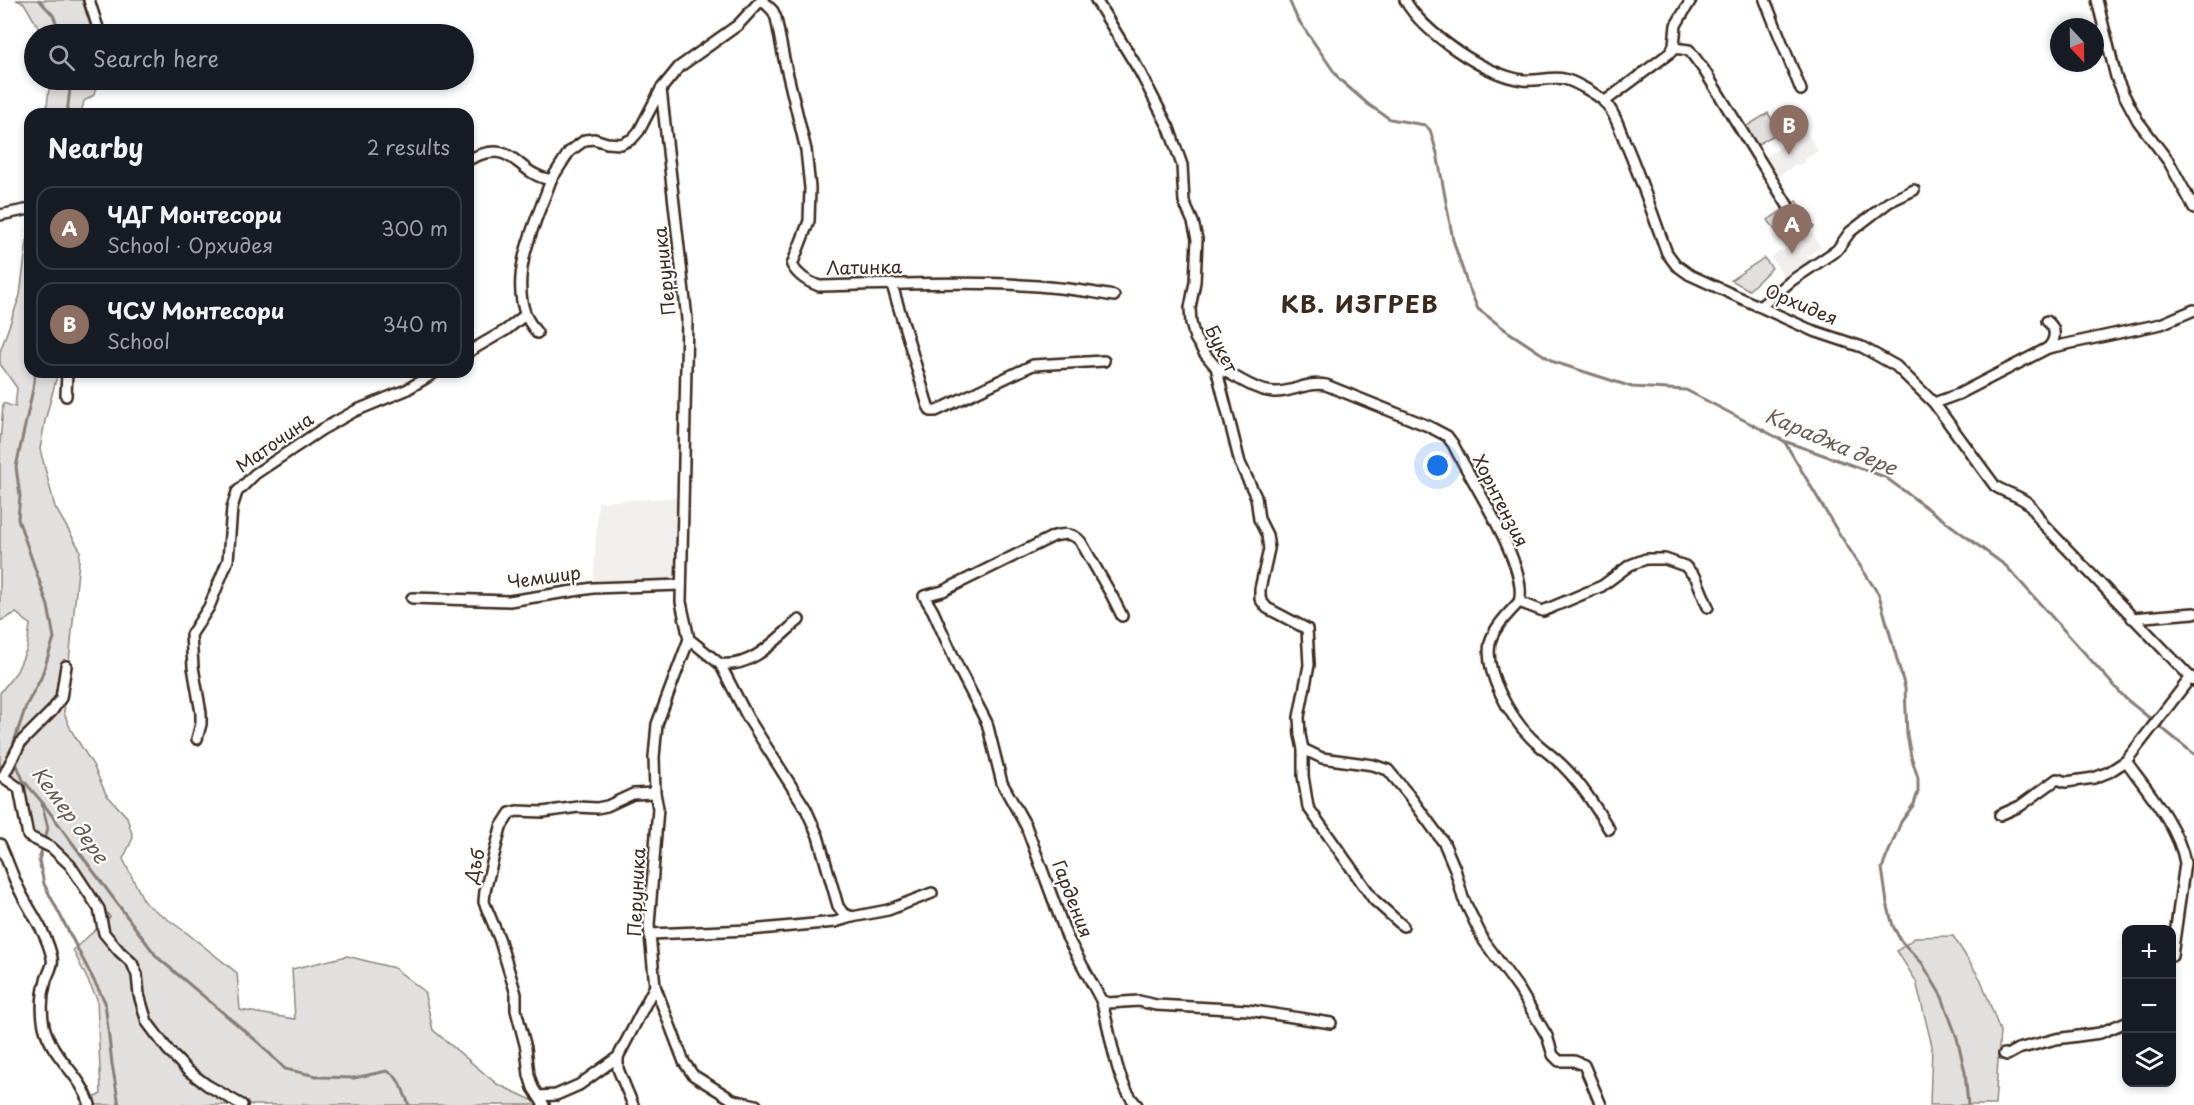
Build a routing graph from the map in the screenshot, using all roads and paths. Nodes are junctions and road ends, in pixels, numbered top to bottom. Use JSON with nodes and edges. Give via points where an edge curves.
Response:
{"nodes":[{"id":1,"x":89,"y":0,"type":"edge"},
{"id":2,"x":762,"y":0,"type":"edge"},
{"id":3,"x":1096,"y":0,"type":"edge"},
{"id":4,"x":1405,"y":0,"type":"edge"},
{"id":5,"x":1690,"y":0,"type":"edge"},
{"id":6,"x":1765,"y":0,"type":"edge"},
{"id":7,"x":2097,"y":0,"type":"edge"},
{"id":8,"x":97,"y":24,"type":"edge"},
{"id":9,"x":1673,"y":48,"type":"junction"},
{"id":10,"x":661,"y":89,"type":"junction"},
{"id":11,"x":1801,"y":90,"type":"dead end"},
{"id":12,"x":1604,"y":102,"type":"junction"},
{"id":13,"x":474,"y":157,"type":"edge"},
{"id":14,"x":551,"y":180,"type":"junction"},
{"id":15,"x":1914,"y":190,"type":"dead end"},
{"id":16,"x":1788,"y":206,"type":"dead end"},
{"id":17,"x":2194,"y":208,"type":"edge"},
{"id":18,"x":24,"y":210,"type":"edge"},
{"id":19,"x":0,"y":215,"type":"edge"},
{"id":20,"x":892,"y":285,"type":"junction"},
{"id":21,"x":1114,"y":296,"type":"dead end"},
{"id":22,"x":1761,"y":306,"type":"junction"},
{"id":23,"x":2194,"y":310,"type":"edge"},
{"id":24,"x":525,"y":315,"type":"junction"},
{"id":25,"x":2047,"y":321,"type":"dead end"},
{"id":26,"x":537,"y":333,"type":"dead end"},
{"id":27,"x":2048,"y":348,"type":"junction"},
{"id":28,"x":474,"y":349,"type":"edge"},
{"id":29,"x":1104,"y":361,"type":"dead end"},
{"id":30,"x":1216,"y":368,"type":"junction"},
{"id":31,"x":68,"y":378,"type":"edge"},
{"id":32,"x":426,"y":378,"type":"edge"},
{"id":33,"x":66,"y":396,"type":"dead end"},
{"id":34,"x":1934,"y":403,"type":"junction"},
{"id":35,"x":681,"y":585,"type":"junction"},
{"id":36,"x":412,"y":598,"type":"dead end"},
{"id":37,"x":1519,"y":602,"type":"junction"},
{"id":38,"x":1708,"y":607,"type":"dead end"},
{"id":39,"x":2194,"y":613,"type":"edge"},
{"id":40,"x":1122,"y":616,"type":"dead end"},
{"id":41,"x":2132,"y":618,"type":"junction"},
{"id":42,"x":799,"y":620,"type":"dead end"},
{"id":43,"x":689,"y":639,"type":"junction"},
{"id":44,"x":720,"y":664,"type":"junction"},
{"id":45,"x":66,"y":666,"type":"dead end"},
{"id":46,"x":2192,"y":679,"type":"edge"},
{"id":47,"x":197,"y":739,"type":"dead end"},
{"id":48,"x":1303,"y":750,"type":"junction"},
{"id":49,"x":2126,"y":761,"type":"junction"},
{"id":50,"x":1,"y":775,"type":"edge"},
{"id":51,"x":656,"y":793,"type":"junction"},
{"id":52,"x":2000,"y":815,"type":"dead end"},
{"id":53,"x":1609,"y":830,"type":"dead end"},
{"id":54,"x":0,"y":844,"type":"edge"},
{"id":55,"x":932,"y":893,"type":"dead end"},
{"id":56,"x":852,"y":917,"type":"junction"},
{"id":57,"x":1404,"y":926,"type":"dead end"},
{"id":58,"x":2176,"y":929,"type":"edge"},
{"id":59,"x":650,"y":934,"type":"junction"},
{"id":60,"x":655,"y":986,"type":"junction"},
{"id":61,"x":1101,"y":1000,"type":"junction"},
{"id":62,"x":1331,"y":1023,"type":"dead end"},
{"id":63,"x":2122,"y":1024,"type":"edge"},
{"id":64,"x":2004,"y":1054,"type":"dead end"},
{"id":65,"x":618,"y":1057,"type":"junction"},
{"id":66,"x":538,"y":1096,"type":"junction"},
{"id":67,"x":90,"y":1105,"type":"edge"},
{"id":68,"x":242,"y":1105,"type":"edge"},
{"id":69,"x":544,"y":1105,"type":"edge"},
{"id":70,"x":633,"y":1105,"type":"edge"},
{"id":71,"x":756,"y":1105,"type":"edge"},
{"id":72,"x":1137,"y":1105,"type":"edge"},
{"id":73,"x":1600,"y":1105,"type":"edge"}],
"edges":[{"from":1,"to":8,"type":"street"},
{"from":2,"to":10,"type":"street","via":[[738,25],[679,67]]},
{"from":2,"to":20,"type":"street","name":"Латинка","via":[[776,18],[806,150],[809,221],[792,265],[796,273],[819,286]]},
{"from":3,"to":30,"type":"street","name":"Букет","via":[[1140,72],[1182,165],[1184,202],[1197,239],[1191,324],[1195,338]]},
{"from":4,"to":12,"type":"street","name":"Орхидея","via":[[1421,20],[1473,62],[1499,75],[1524,80],[1563,78]]},
{"from":5,"to":9,"type":"street","via":[[1676,25]]},
{"from":6,"to":11,"type":"street"},
{"from":7,"to":17,"type":"street","via":[[2123,93]]},
{"from":9,"to":12,"type":"street"},
{"from":9,"to":16,"type":"street","via":[[1689,50],[1704,70]]},
{"from":10,"to":14,"type":"street","via":[[632,139],[621,144],[585,140],[569,152]]},
{"from":10,"to":35,"type":"street","name":"Перуника","via":[[687,319]]},
{"from":12,"to":22,"type":"street","name":"Орхидея","via":[[1616,120],[1667,253],[1676,265]]},
{"from":13,"to":14,"type":"street","via":[[497,150],[538,178]]},
{"from":14,"to":24,"type":"street","via":[[523,267],[520,284]]},
{"from":15,"to":22,"type":"street","via":[[1888,202],[1850,232],[1837,250],[1791,280]]},
{"from":18,"to":19,"type":"street"},
{"from":20,"to":21,"type":"street","name":"Латинка","via":[[1000,284]]},
{"from":20,"to":29,"type":"street","via":[[931,411],[1033,365]]},
{"from":22,"to":34,"type":"street","name":"Орхидея","via":[[1882,357]]},
{"from":23,"to":27,"type":"street","via":[[2161,324]]},
{"from":24,"to":26,"type":"street"},
{"from":24,"to":28,"type":"street"},
{"from":25,"to":27,"type":"street","via":[[2055,333]]},
{"from":27,"to":34,"type":"street"},
{"from":30,"to":37,"type":"street","name":"Хорнтензия","via":[[1271,392],[1317,383],[1326,385],[1447,436],[1498,526],[1517,571],[1522,593]]},
{"from":30,"to":48,"type":"street","name":"Букет","via":[[1240,463],[1256,497],[1259,519],[1267,535],[1269,549],[1260,599],[1267,608],[1307,629],[1309,665],[1299,717]]},
{"from":31,"to":33,"type":"street"},
{"from":32,"to":47,"type":"street","name":"Маточина","via":[[321,430],[255,474],[237,492],[228,560],[209,607],[191,635],[201,713]]},
{"from":34,"to":41,"type":"street","name":"Орхидея","via":[[1995,486],[2030,504],[2043,524]]},
{"from":35,"to":36,"type":"street","name":"Чемшир","via":[[593,588],[509,601]]},
{"from":35,"to":43,"type":"street","name":"Перуника"},
{"from":37,"to":38,"type":"street","via":[[1543,611],[1602,586],[1630,564],[1665,559],[1685,566],[1696,578]]},
{"from":37,"to":53,"type":"street","via":[[1490,641],[1493,677],[1518,723],[1563,765]]},
{"from":39,"to":41,"type":"street"},
{"from":40,"to":61,"type":"street","name":"Гардения","via":[[1082,542],[1069,534],[1054,536],[943,591],[924,596],[987,723],[1002,783],[1026,826],[1067,937]]},
{"from":41,"to":46,"type":"street","name":"Орхидея"},
{"from":42,"to":44,"type":"street","via":[[759,654],[742,663]]},
{"from":43,"to":44,"type":"street"},
{"from":43,"to":51,"type":"street","name":"Перуника","via":[[657,724]]},
{"from":44,"to":56,"type":"street","via":[[748,718],[806,809],[838,906]]},
{"from":45,"to":50,"type":"street","via":[[61,698],[21,742]]},
{"from":46,"to":49,"type":"street"},
{"from":48,"to":57,"type":"street","via":[[1308,807],[1374,900]]},
{"from":48,"to":73,"type":"street","via":[[1322,758],[1388,770],[1444,843],[1463,898],[1484,941],[1519,989],[1547,1036],[1553,1054],[1558,1061],[1584,1065]]},
{"from":49,"to":52,"type":"street","via":[[2094,778],[2066,782],[2056,779],[2020,806]]},
{"from":49,"to":58,"type":"street","via":[[2156,802],[2184,853],[2186,863]]},
{"from":50,"to":68,"type":"street","via":[[19,788],[26,832],[70,865],[99,909],[104,933],[132,963],[147,1022],[188,1070]]},
{"from":51,"to":59,"type":"street","name":"Перуника"},
{"from":51,"to":66,"type":"street","name":"Дъб","via":[[633,794],[597,808],[517,811],[510,813],[501,827],[484,902],[512,977],[529,1075]]},
{"from":54,"to":67,"type":"street","via":[[23,897],[42,927],[53,960],[42,1005],[51,1046],[84,1089]]},
{"from":55,"to":56,"type":"street","via":[[888,910]]},
{"from":56,"to":59,"type":"street","via":[[750,930]]},
{"from":59,"to":60,"type":"street","name":"Перуника"},
{"from":60,"to":65,"type":"street"},
{"from":60,"to":71,"type":"street","name":"Перуника","via":[[693,1076],[733,1100]]},
{"from":61,"to":62,"type":"street","via":[[1225,1008]]},
{"from":61,"to":72,"type":"street","name":"Гардения","via":[[1126,1091]]},
{"from":63,"to":64,"type":"street","via":[[2100,1033],[2056,1039]]},
{"from":65,"to":66,"type":"street","via":[[579,1085],[556,1095]]},
{"from":65,"to":70,"type":"street","via":[[616,1064]]},
{"from":66,"to":69,"type":"street","name":"Дъб"}]}
